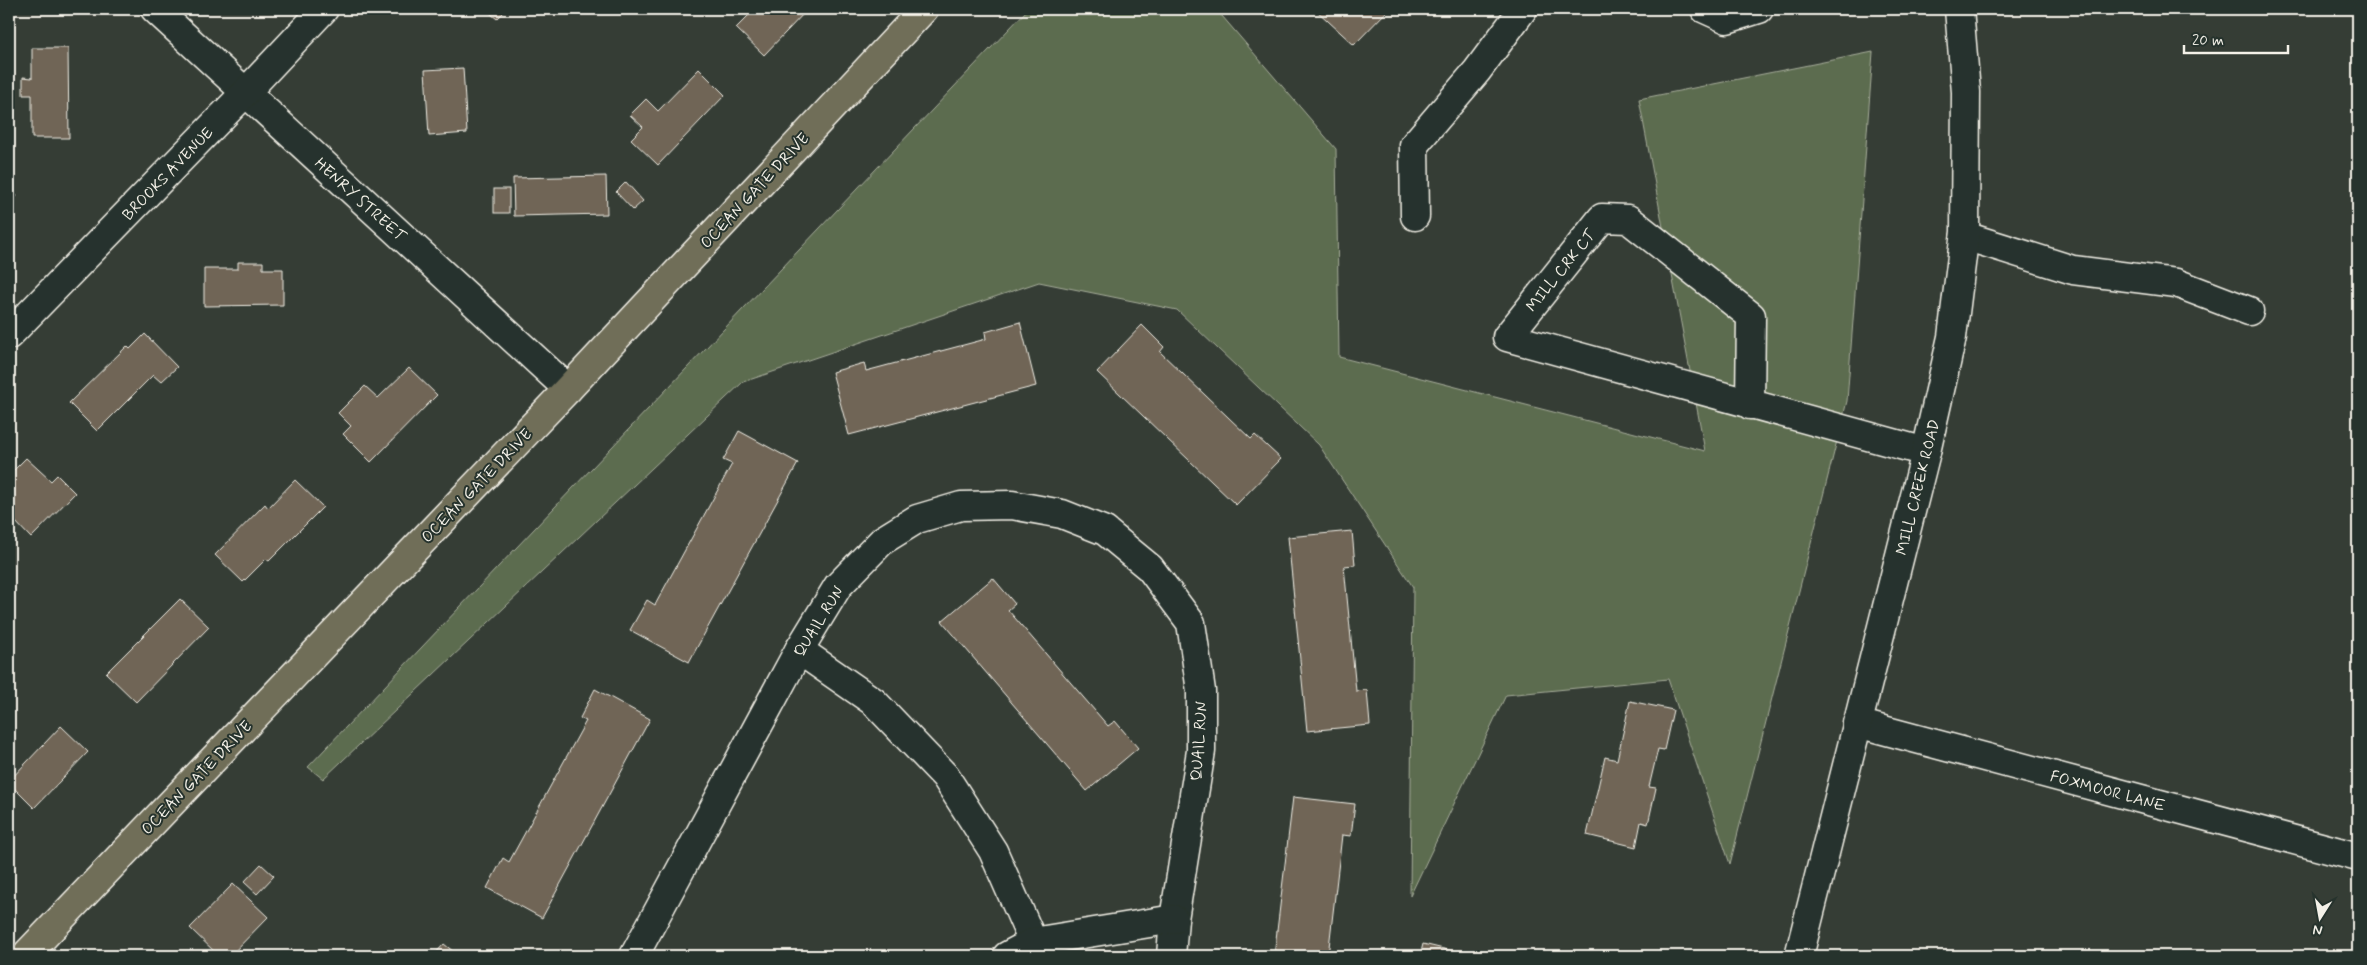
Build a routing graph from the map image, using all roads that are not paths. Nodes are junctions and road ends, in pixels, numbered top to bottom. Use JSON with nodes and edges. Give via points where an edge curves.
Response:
{"nodes":[{"id":1,"x":155,"y":9,"type":"edge"},
{"id":2,"x":324,"y":9,"type":"edge"},
{"id":3,"x":924,"y":9,"type":"edge"},
{"id":4,"x":1523,"y":9,"type":"edge"},
{"id":5,"x":1705,"y":9,"type":"edge"},
{"id":6,"x":1759,"y":9,"type":"edge"},
{"id":7,"x":1959,"y":9,"type":"edge"},
{"id":8,"x":245,"y":93,"type":"junction"},
{"id":9,"x":1415,"y":216,"type":"dead end"},
{"id":10,"x":1965,"y":236,"type":"junction"},
{"id":11,"x":2250,"y":311,"type":"dead end"},
{"id":12,"x":9,"y":335,"type":"edge"},
{"id":13,"x":568,"y":389,"type":"junction"},
{"id":14,"x":1750,"y":404,"type":"junction"},
{"id":15,"x":1926,"y":452,"type":"junction"},
{"id":16,"x":799,"y":650,"type":"junction"},
{"id":17,"x":1857,"y":723,"type":"junction"},
{"id":18,"x":2358,"y":857,"type":"edge"},
{"id":19,"x":1174,"y":919,"type":"junction"},
{"id":20,"x":1033,"y":942,"type":"junction"},
{"id":21,"x":36,"y":952,"type":"edge"},
{"id":22,"x":634,"y":956,"type":"edge"},
{"id":23,"x":1007,"y":956,"type":"edge"},
{"id":24,"x":1171,"y":956,"type":"edge"},
{"id":25,"x":1799,"y":956,"type":"edge"}],
"edges":[{"from":1,"to":8,"type":"street","name":"HENRY STREET"},
{"from":2,"to":8,"type":"street","name":"BROOKS AVENUE"},
{"from":3,"to":13,"type":"main road","name":"OCEAN GATE DRIVE"},
{"from":4,"to":9,"type":"street","via":[[1477,71],[1414,145]]},
{"from":5,"to":6,"type":"street","via":[[1727,19]]},
{"from":7,"to":10,"type":"street","name":"MILL CREEK ROAD","via":[[1966,92]]},
{"from":8,"to":12,"type":"street","name":"BROOKS AVENUE"},
{"from":8,"to":13,"type":"street","name":"HENRY STREET"},
{"from":10,"to":11,"type":"street","via":[[2073,270],[2176,283]]},
{"from":10,"to":15,"type":"street","name":"MILL CREEK ROAD","via":[[1952,337]]},
{"from":13,"to":21,"type":"main road","name":"OCEAN GATE DRIVE"},
{"from":14,"to":14,"type":"street","name":"MILL CRK CT","via":[[1516,340],[1507,337],[1602,218],[1628,219],[1751,316]]},
{"from":14,"to":15,"type":"street","name":"MILL CRK CT"},
{"from":15,"to":17,"type":"street","name":"MILL CREEK ROAD"},
{"from":16,"to":19,"type":"street","name":"QUAIL RUN","via":[[838,586],[883,540],[916,519],[961,506],[1012,505],[1062,514],[1105,531],[1150,568],[1191,623],[1201,691],[1201,751]]},
{"from":16,"to":20,"type":"street","via":[[874,702],[945,776],[993,852]]},
{"from":16,"to":22,"type":"street","name":"QUAIL RUN"},
{"from":17,"to":18,"type":"street","name":"FOXMOOR LANE"},
{"from":17,"to":25,"type":"street","name":"MILL CREEK ROAD"},
{"from":19,"to":20,"type":"street"},
{"from":19,"to":24,"type":"street","name":"QUAIL RUN"},
{"from":20,"to":23,"type":"street"}]}
